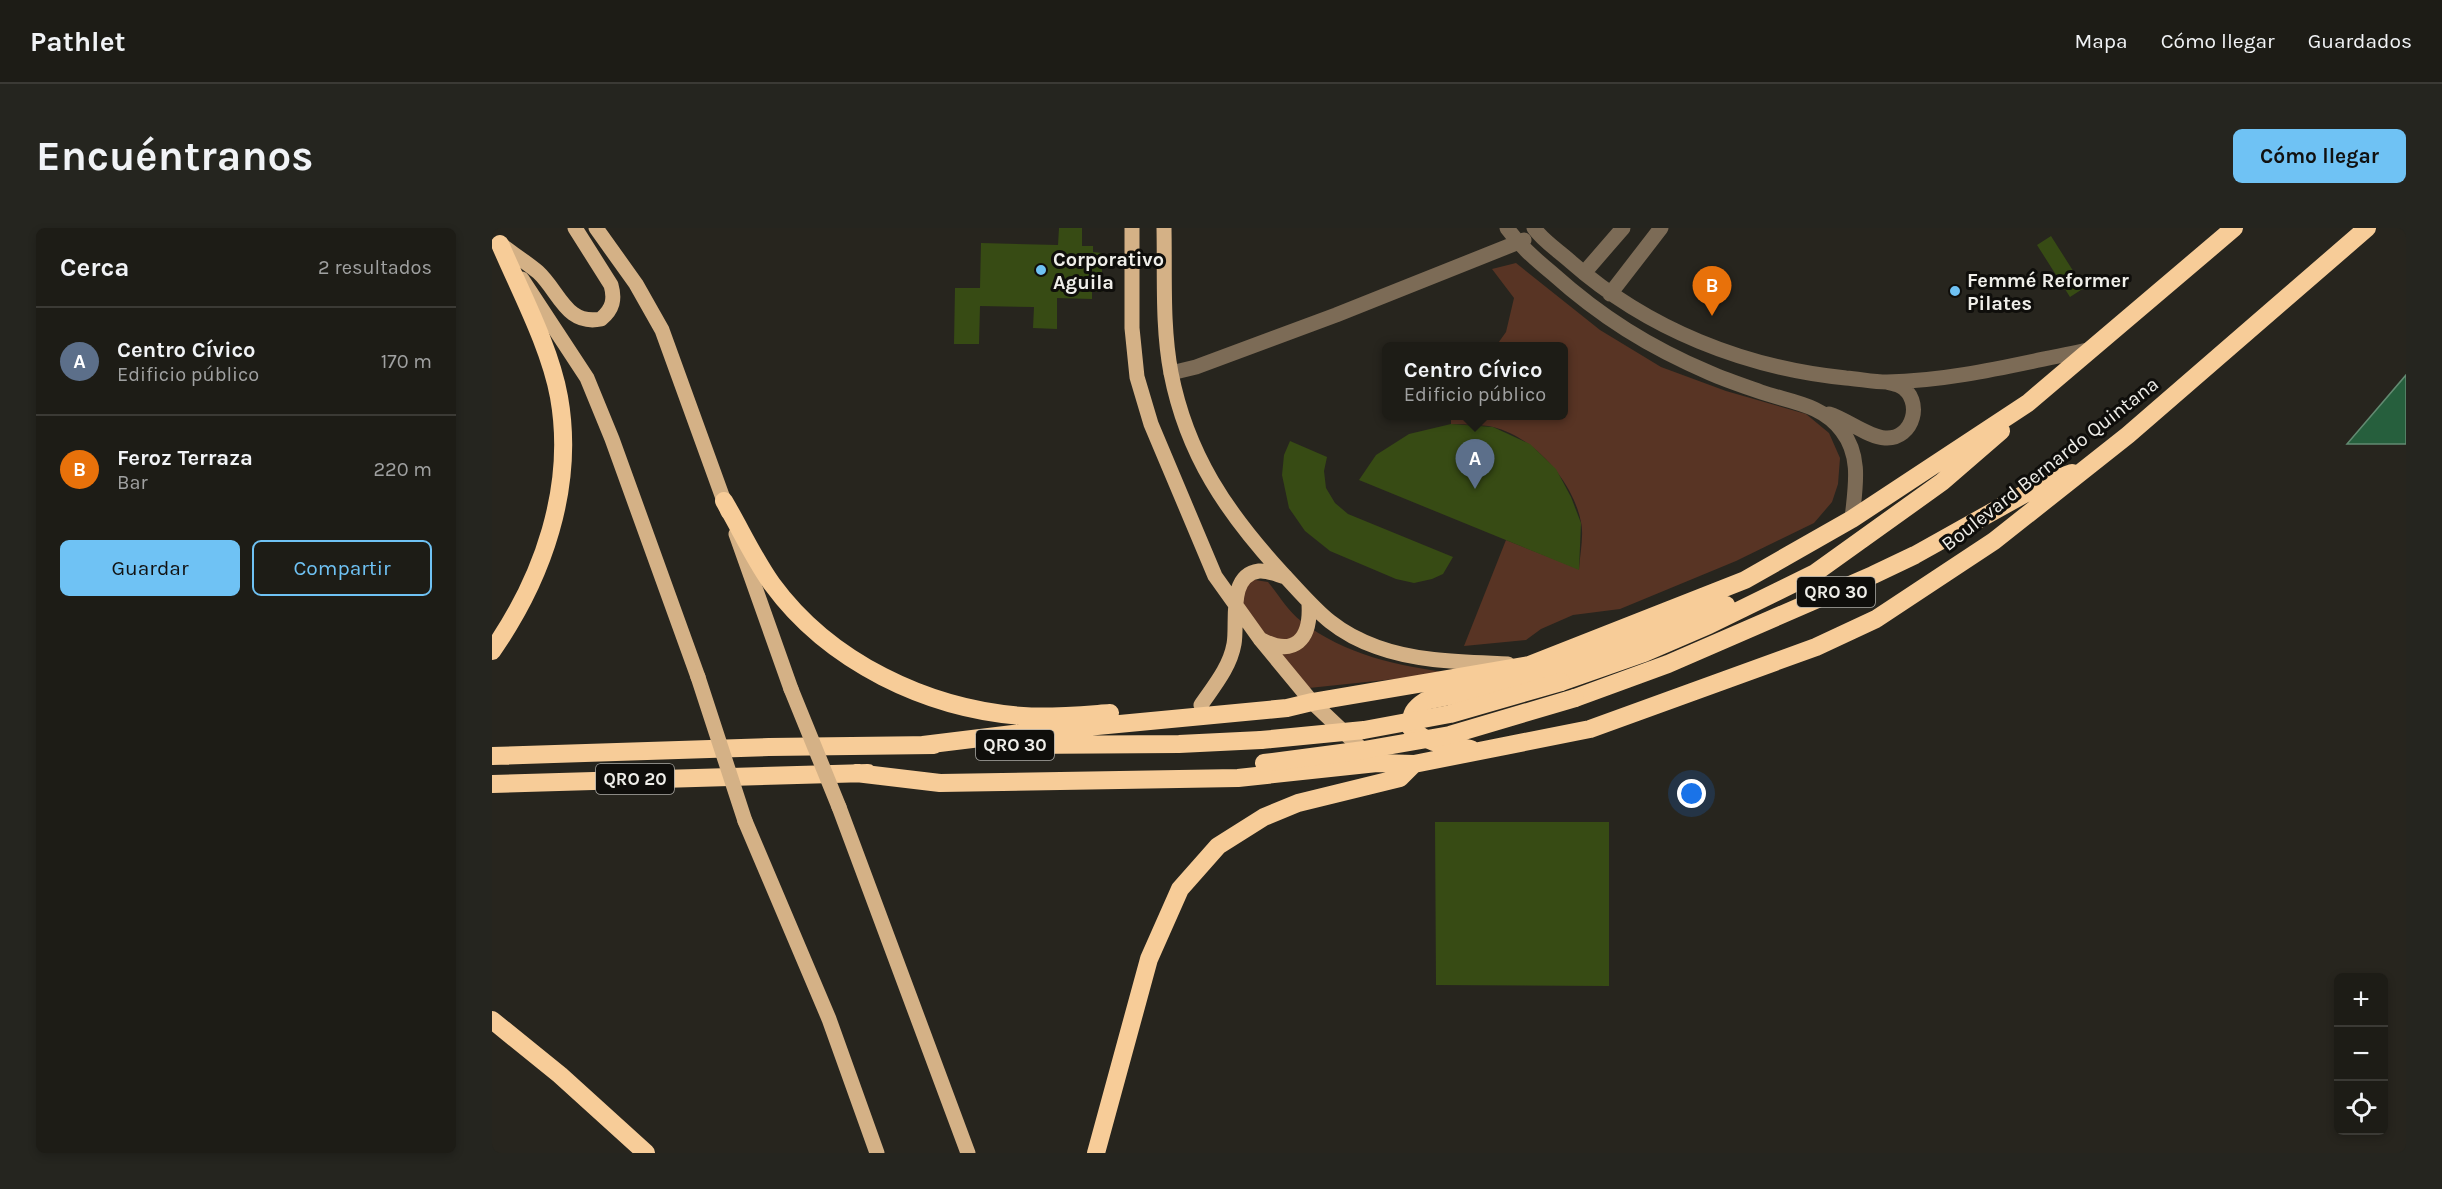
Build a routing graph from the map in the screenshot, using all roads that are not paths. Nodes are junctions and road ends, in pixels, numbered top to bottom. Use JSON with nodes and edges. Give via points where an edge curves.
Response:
{"nodes":[{"id":1,"x":575,"y":228,"type":"edge"},
{"id":2,"x":596,"y":228,"type":"edge"},
{"id":3,"x":1132,"y":228,"type":"edge"},
{"id":4,"x":1164,"y":228,"type":"edge"},
{"id":5,"x":1507,"y":228,"type":"edge"},
{"id":6,"x":1623,"y":228,"type":"edge"},
{"id":7,"x":1661,"y":228,"type":"edge"},
{"id":8,"x":2234,"y":228,"type":"edge"},
{"id":9,"x":2367,"y":228,"type":"edge"},
{"id":10,"x":1536,"y":230,"type":"edge"},
{"id":11,"x":496,"y":239,"type":"edge"},
{"id":12,"x":1518,"y":243,"type":"junction"},
{"id":13,"x":1584,"y":273,"type":"junction"},
{"id":14,"x":1610,"y":294,"type":"junction"},
{"id":15,"x":2093,"y":349,"type":"junction"},
{"id":16,"x":1171,"y":373,"type":"junction"},
{"id":17,"x":1886,"y":382,"type":"junction"},
{"id":18,"x":2028,"y":403,"type":"junction"},
{"id":19,"x":1817,"y":410,"type":"junction"},
{"id":20,"x":2087,"y":467,"type":"junction"},
{"id":21,"x":724,"y":501,"type":"junction"},
{"id":22,"x":1852,"y":519,"type":"junction"},
{"id":23,"x":1286,"y":577,"type":"junction"},
{"id":24,"x":1745,"y":580,"type":"junction"},
{"id":25,"x":1309,"y":604,"type":"junction"},
{"id":26,"x":1236,"y":607,"type":"junction"},
{"id":27,"x":1260,"y":639,"type":"junction"},
{"id":28,"x":492,"y":651,"type":"edge"},
{"id":29,"x":1529,"y":665,"type":"junction"},
{"id":30,"x":1312,"y":702,"type":"junction"},
{"id":31,"x":1201,"y":705,"type":"junction"},
{"id":32,"x":1344,"y":733,"type":"junction"},
{"id":33,"x":923,"y":746,"type":"junction"},
{"id":34,"x":769,"y":747,"type":"joint"},
{"id":35,"x":1484,"y":751,"type":"junction"},
{"id":36,"x":492,"y":756,"type":"edge"},
{"id":37,"x":1377,"y":763,"type":"junction"},
{"id":38,"x":1414,"y":764,"type":"junction"},
{"id":39,"x":856,"y":773,"type":"junction"},
{"id":40,"x":777,"y":774,"type":"joint"},
{"id":41,"x":1400,"y":778,"type":"junction"},
{"id":42,"x":492,"y":784,"type":"edge"},
{"id":43,"x":492,"y":1020,"type":"edge"},
{"id":44,"x":646,"y":1153,"type":"edge"},
{"id":45,"x":877,"y":1153,"type":"edge"},
{"id":46,"x":968,"y":1153,"type":"edge"},
{"id":47,"x":1096,"y":1153,"type":"edge"}],
"edges":[{"from":1,"to":11,"type":"main road","via":[[614,295],[612,305],[601,319],[584,320],[576,316],[539,273]]},
{"from":2,"to":21,"type":"main road","via":[[636,284],[662,330]]},
{"from":3,"to":26,"type":"main road","via":[[1132,328],[1137,377],[1151,424],[1215,576]]},
{"from":4,"to":16,"type":"main road","via":[[1166,334]]},
{"from":5,"to":12,"type":"street"},
{"from":6,"to":13,"type":"street"},
{"from":7,"to":14,"type":"street"},
{"from":8,"to":15,"type":"highway","number":"QRO 30"},
{"from":9,"to":20,"type":"highway","name":"Boulevard Bernardo Quintana","number":"QRO 30"},
{"from":10,"to":12,"type":"street"},
{"from":10,"to":13,"type":"street"},
{"from":11,"to":28,"type":"highway","via":[[548,358],[559,396],[563,436],[562,480],[549,536],[526,596]]},
{"from":11,"to":45,"type":"main road","bridge":true,"via":[[586,378],[612,440],[698,677],[745,821],[829,1019]]},
{"from":12,"to":16,"type":"street","via":[[1336,315]]},
{"from":12,"to":19,"type":"street","via":[[1597,312],[1649,346],[1762,393]]},
{"from":13,"to":14,"type":"street"},
{"from":14,"to":17,"type":"street","via":[[1657,322],[1761,364],[1804,374]]},
{"from":15,"to":17,"type":"street","via":[[1982,372]]},
{"from":15,"to":18,"type":"highway","number":"QRO 30"},
{"from":16,"to":23,"type":"main road","via":[[1200,462],[1246,533]]},
{"from":17,"to":19,"type":"street","via":[[1901,386],[1910,399],[1914,416],[1910,427],[1900,435],[1885,438]]},
{"from":18,"to":22,"type":"highway","number":"QRO 30"},
{"from":18,"to":32,"type":"highway","number":"QRO 30","bridge":true,"via":[[1987,445],[1942,482],[1815,573],[1709,625],[1561,682],[1450,714]]},
{"from":19,"to":22,"type":"street","via":[[1840,429],[1852,446],[1856,465]]},
{"from":20,"to":35,"type":"highway","name":"Boulevard Bernardo Quintana","number":"QRO 30","via":[[1994,541],[1876,619],[1816,647],[1590,729]]},
{"from":20,"to":39,"type":"highway","number":"QRO 30","bridge":true,"via":[[2044,483],[1873,575],[1668,664],[1575,698],[1450,735],[1239,766]]},
{"from":21,"to":31,"type":"highway","via":[[772,584],[816,634],[882,677],[950,704],[1024,716]]},
{"from":21,"to":46,"type":"main road","bridge":true,"via":[[791,689]]},
{"from":22,"to":24,"type":"highway","number":"QRO 30"},
{"from":23,"to":25,"type":"main road"},
{"from":23,"to":26,"type":"main road","via":[[1261,570],[1253,572],[1241,583]]},
{"from":24,"to":29,"type":"highway","number":"QRO 30"},
{"from":24,"to":35,"type":"highway","via":[[1731,603],[1534,679],[1425,701],[1415,708],[1411,728],[1432,744]]},
{"from":25,"to":27,"type":"main road","via":[[1310,622],[1298,642],[1283,647]]},
{"from":25,"to":29,"type":"main road","via":[[1349,635],[1399,654]]},
{"from":26,"to":27,"type":"main road"},
{"from":26,"to":31,"type":"main road","via":[[1234,645],[1223,673]]},
{"from":27,"to":30,"type":"main road"},
{"from":29,"to":30,"type":"highway","number":"QRO 30"},
{"from":30,"to":31,"type":"highway","via":[[1273,699]]},
{"from":30,"to":32,"type":"main road"},
{"from":30,"to":33,"type":"highway","via":[[1287,708]]},
{"from":32,"to":33,"type":"highway","number":"QRO 30","bridge":true,"via":[[1179,744]]},
{"from":32,"to":37,"type":"main road"},
{"from":33,"to":34,"type":"highway","number":"QRO 30"},
{"from":34,"to":36,"type":"highway","number":"QRO 20"},
{"from":35,"to":38,"type":"highway","name":"Boulevard Bernardo Quintana","number":"QRO 30"},
{"from":37,"to":38,"type":"highway","name":"Boulevard Bernardo Quintana","number":"QRO 30"},
{"from":37,"to":39,"type":"highway","name":"Boulevard Bernardo Quintana","via":[[1238,778],[940,783]]},
{"from":37,"to":41,"type":"street"},
{"from":38,"to":41,"type":"highway"},
{"from":39,"to":40,"type":"highway","number":"QRO 30"},
{"from":40,"to":42,"type":"highway","number":"QRO 20"},
{"from":41,"to":47,"type":"highway","via":[[1298,803],[1264,817],[1218,846],[1180,889],[1149,959]]},
{"from":43,"to":44,"type":"highway"}]}
